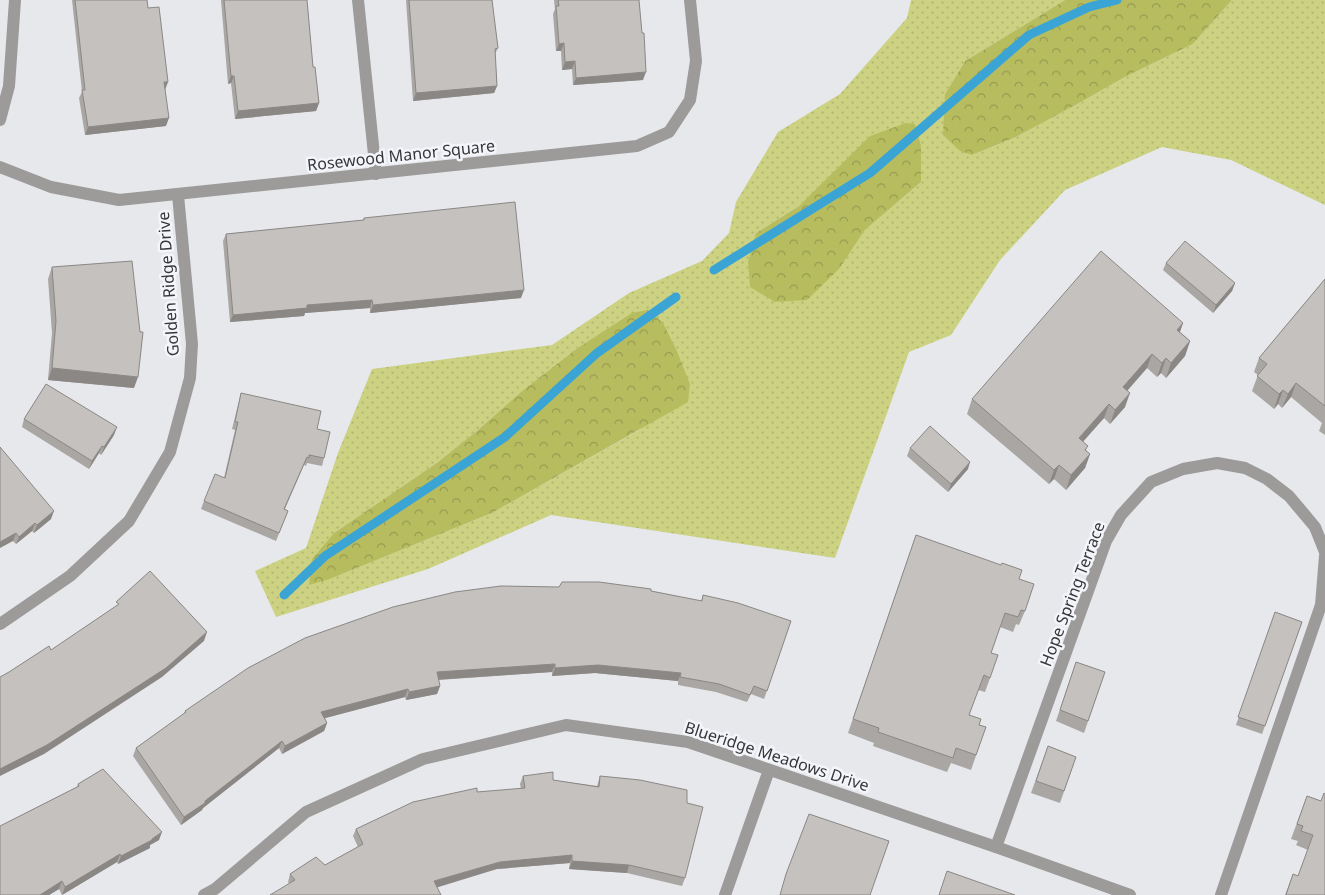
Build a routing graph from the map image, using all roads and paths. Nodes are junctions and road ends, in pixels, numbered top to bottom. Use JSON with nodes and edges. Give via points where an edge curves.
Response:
{"nodes":[{"id":1,"x":15,"y":0,"type":"edge"},
{"id":2,"x":358,"y":0,"type":"edge"},
{"id":3,"x":690,"y":0,"type":"edge"},
{"id":4,"x":0,"y":120,"type":"edge"},
{"id":5,"x":0,"y":167,"type":"edge"},
{"id":6,"x":376,"y":174,"type":"junction"},
{"id":7,"x":178,"y":195,"type":"junction"},
{"id":8,"x":1325,"y":554,"type":"edge"},
{"id":9,"x":0,"y":624,"type":"edge"},
{"id":10,"x":769,"y":770,"type":"junction"},
{"id":11,"x":996,"y":847,"type":"junction"},
{"id":12,"x":204,"y":895,"type":"edge"},
{"id":13,"x":725,"y":895,"type":"edge"},
{"id":14,"x":1127,"y":895,"type":"edge"},
{"id":15,"x":1221,"y":895,"type":"edge"}],
"edges":[{"from":1,"to":4,"type":"street","via":[[9,86]]},
{"from":2,"to":6,"type":"street"},
{"from":3,"to":6,"type":"street","name":"Rosewood Manor Square","via":[[696,61],[690,100],[669,132],[637,146]]},
{"from":5,"to":7,"type":"street","name":"Rosewood Manor Square","via":[[50,187],[118,200]]},
{"from":6,"to":7,"type":"street","name":"Rosewood Manor Square"},
{"from":7,"to":9,"type":"street","name":"Golden Ridge Drive","via":[[192,344],[190,378],[170,452],[128,521],[70,576]]},
{"from":8,"to":11,"type":"street","name":"Hope Spring Terrace","via":[[1315,527],[1289,496],[1267,479],[1245,468],[1217,463],[1183,469],[1151,482],[1120,515],[1106,541]]},
{"from":8,"to":15,"type":"street","name":"Hope Spring Terrace","via":[[1321,605]]},
{"from":10,"to":11,"type":"street","name":"Blueridge Meadows Drive"},
{"from":10,"to":12,"type":"street","name":"Blueridge Meadows Drive","via":[[688,742],[566,725],[423,759],[306,812]]},
{"from":10,"to":13,"type":"street"},
{"from":11,"to":14,"type":"street","name":"Blueridge Meadows Drive"}]}
